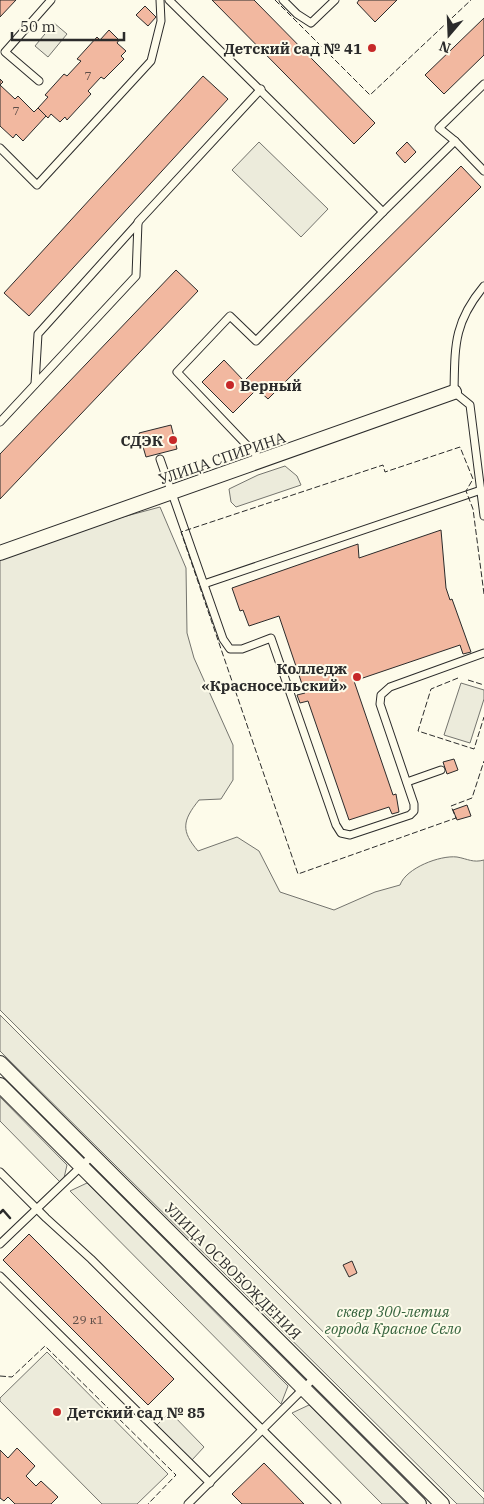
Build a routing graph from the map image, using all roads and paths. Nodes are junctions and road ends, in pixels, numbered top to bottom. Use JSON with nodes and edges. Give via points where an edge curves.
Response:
{"nodes":[{"id":1,"x":51,"y":0,"type":"edge"},
{"id":2,"x":160,"y":0,"type":"edge"},
{"id":3,"x":169,"y":0,"type":"edge"},
{"id":4,"x":283,"y":0,"type":"edge"},
{"id":5,"x":335,"y":0,"type":"edge"},
{"id":6,"x":39,"y":81,"type":"dead end"},
{"id":7,"x":484,"y":84,"type":"edge"},
{"id":8,"x":261,"y":89,"type":"junction"},
{"id":9,"x":455,"y":141,"type":"junction"},
{"id":10,"x":0,"y":148,"type":"edge"},
{"id":11,"x":484,"y":171,"type":"edge"},
{"id":12,"x":384,"y":212,"type":"junction"},
{"id":13,"x":138,"y":222,"type":"junction"},
{"id":14,"x":484,"y":286,"type":"edge"},
{"id":15,"x":35,"y":384,"type":"junction"},
{"id":16,"x":454,"y":392,"type":"junction"},
{"id":17,"x":0,"y":422,"type":"edge"},
{"id":18,"x":160,"y":458,"type":"dead end"},
{"id":19,"x":262,"y":461,"type":"junction"},
{"id":20,"x":481,"y":490,"type":"junction"},
{"id":21,"x":171,"y":492,"type":"junction"},
{"id":22,"x":484,"y":516,"type":"edge"},
{"id":23,"x":1,"y":550,"type":"edge"},
{"id":24,"x":204,"y":584,"type":"junction"},
{"id":25,"x":484,"y":653,"type":"edge"},
{"id":26,"x":441,"y":770,"type":"dead end"},
{"id":27,"x":406,"y":782,"type":"junction"},
{"id":28,"x":0,"y":1063,"type":"edge"},
{"id":29,"x":0,"y":1085,"type":"edge"},
{"id":30,"x":93,"y":1155,"type":"junction"},
{"id":31,"x":82,"y":1167,"type":"junction"},
{"id":32,"x":0,"y":1172,"type":"edge"},
{"id":33,"x":38,"y":1209,"type":"junction"},
{"id":34,"x":0,"y":1244,"type":"edge"},
{"id":35,"x":0,"y":1276,"type":"edge"},
{"id":36,"x":315,"y":1377,"type":"junction"},
{"id":37,"x":304,"y":1388,"type":"junction"},
{"id":38,"x":263,"y":1430,"type":"junction"},
{"id":39,"x":210,"y":1483,"type":"junction"},
{"id":40,"x":190,"y":1503,"type":"edge"},
{"id":41,"x":337,"y":1504,"type":"edge"},
{"id":42,"x":419,"y":1504,"type":"edge"},
{"id":43,"x":442,"y":1504,"type":"edge"}],
"edges":[{"from":1,"to":6,"type":"lane","via":[[5,52]]},
{"from":2,"to":10,"type":"lane","via":[[161,21],[151,60],[37,185]]},
{"from":3,"to":8,"type":"lane"},
{"from":4,"to":5,"type":"lane","via":[[312,23]]},
{"from":7,"to":9,"type":"lane","via":[[439,128]]},
{"from":8,"to":12,"type":"lane"},
{"from":8,"to":13,"type":"lane"},
{"from":9,"to":11,"type":"lane"},
{"from":9,"to":12,"type":"lane"},
{"from":12,"to":19,"type":"lane","via":[[256,341],[230,316],[177,372]]},
{"from":13,"to":15,"type":"lane","via":[[38,334]]},
{"from":13,"to":15,"type":"lane","via":[[136,276]]},
{"from":14,"to":16,"type":"lane","via":[[461,321],[455,343]]},
{"from":15,"to":17,"type":"lane"},
{"from":16,"to":19,"type":"street","name":"УЛИЦА СПИРИНА"},
{"from":16,"to":20,"type":"lane","via":[[470,405]]},
{"from":18,"to":21,"type":"lane"},
{"from":19,"to":21,"type":"street","name":"УЛИЦА СПИРИНА"},
{"from":20,"to":22,"type":"lane"},
{"from":20,"to":24,"type":"lane"},
{"from":21,"to":23,"type":"street","name":"УЛИЦА СПИРИНА"},
{"from":21,"to":24,"type":"lane"},
{"from":24,"to":27,"type":"lane","via":[[223,639],[230,649],[242,649],[272,638],[340,833],[350,835],[410,815],[414,804]]},
{"from":25,"to":27,"type":"lane","via":[[390,687],[381,695],[380,704]]},
{"from":26,"to":27,"type":"lane"},
{"from":28,"to":30,"type":"street","name":"УЛИЦА ОСВОБОЖДЕНИЯ"},
{"from":29,"to":31,"type":"street"},
{"from":30,"to":31,"type":"lane"},
{"from":30,"to":36,"type":"street","name":"УЛИЦА ОСВОБОЖДЕНИЯ"},
{"from":31,"to":33,"type":"lane"},
{"from":31,"to":37,"type":"street"},
{"from":32,"to":33,"type":"lane"},
{"from":33,"to":34,"type":"lane"},
{"from":33,"to":38,"type":"lane"},
{"from":35,"to":39,"type":"lane"},
{"from":36,"to":37,"type":"lane"},
{"from":36,"to":43,"type":"street","name":"УЛИЦА ОСВОБОЖДЕНИЯ"},
{"from":37,"to":38,"type":"lane"},
{"from":37,"to":42,"type":"street"},
{"from":38,"to":39,"type":"lane"},
{"from":38,"to":41,"type":"lane"},
{"from":39,"to":40,"type":"lane"}]}
